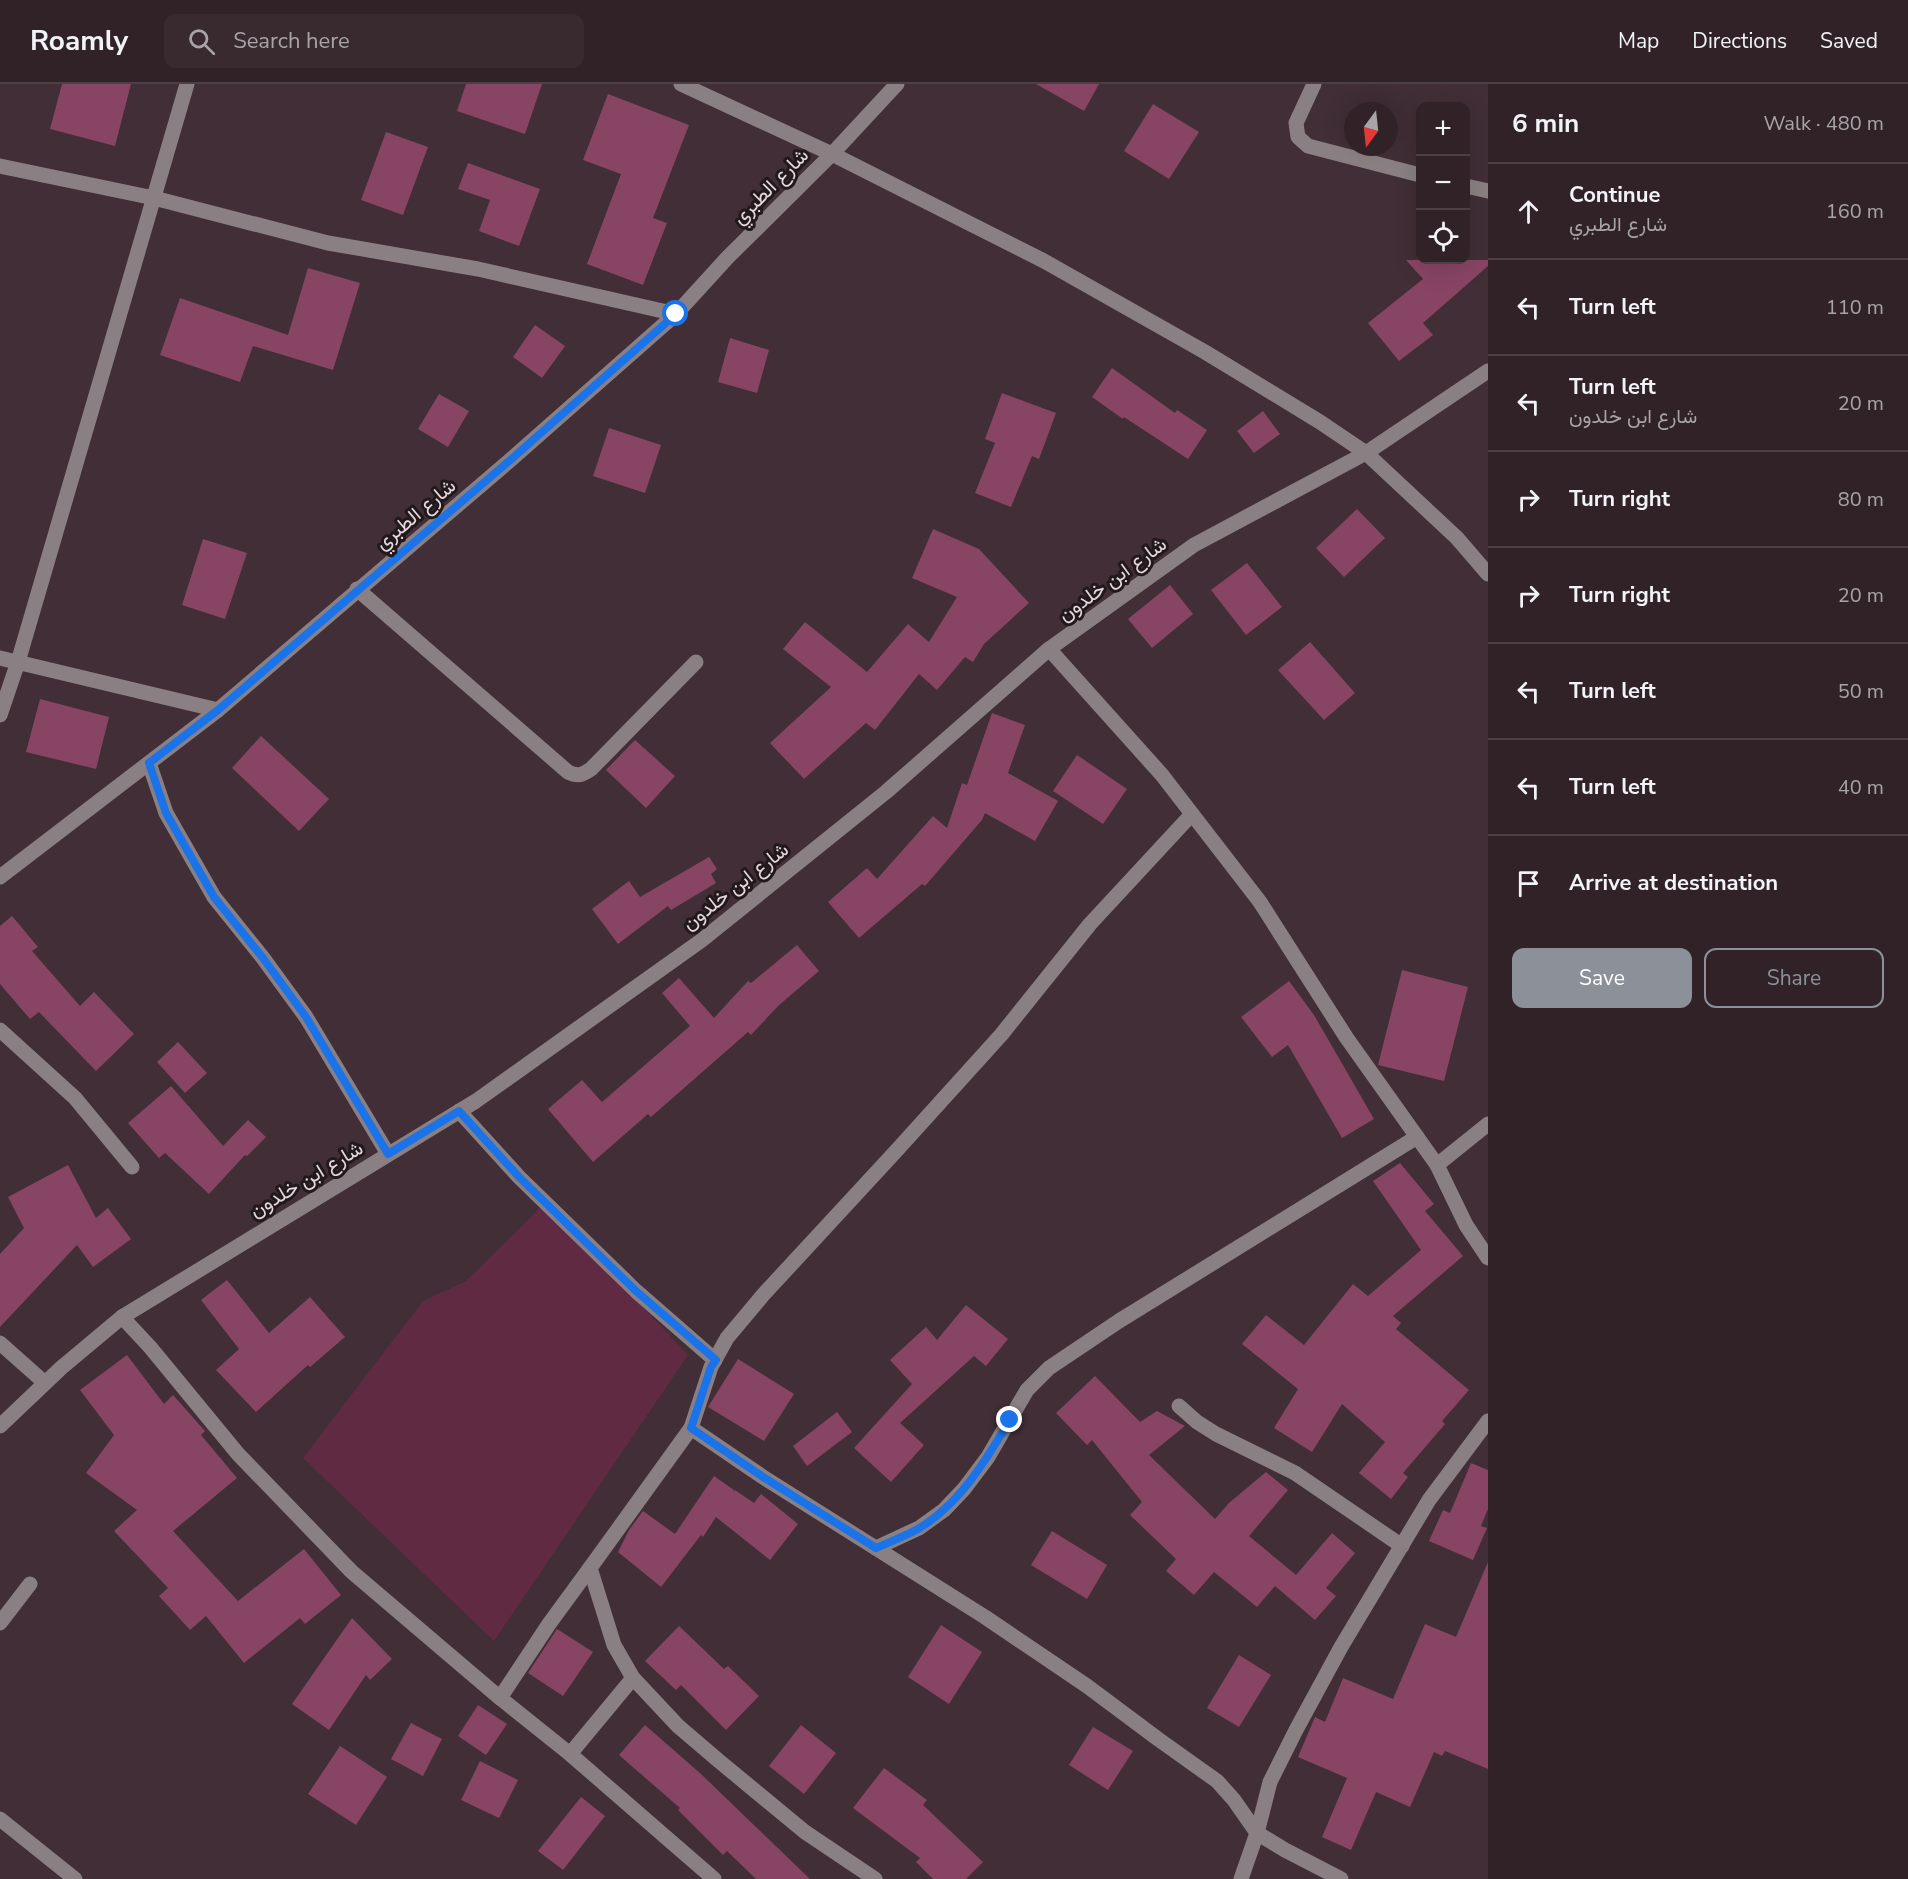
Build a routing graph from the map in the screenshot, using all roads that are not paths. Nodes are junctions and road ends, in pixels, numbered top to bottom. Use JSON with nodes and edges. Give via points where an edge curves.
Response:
{"nodes":[{"id":1,"x":187,"y":84,"type":"edge"},
{"id":2,"x":681,"y":84,"type":"edge"},
{"id":3,"x":897,"y":84,"type":"edge"},
{"id":4,"x":1314,"y":84,"type":"edge"},
{"id":5,"x":831,"y":154,"type":"junction"},
{"id":6,"x":0,"y":166,"type":"edge"},
{"id":7,"x":1416,"y":174,"type":"edge"},
{"id":8,"x":1470,"y":187,"type":"edge"},
{"id":9,"x":1488,"y":191,"type":"edge"},
{"id":10,"x":154,"y":198,"type":"junction"},
{"id":11,"x":676,"y":314,"type":"junction"},
{"id":12,"x":1488,"y":371,"type":"edge"},
{"id":13,"x":1366,"y":453,"type":"junction"},
{"id":14,"x":1488,"y":574,"type":"edge"},
{"id":15,"x":357,"y":589,"type":"junction"},
{"id":16,"x":1049,"y":649,"type":"junction"},
{"id":17,"x":0,"y":658,"type":"edge"},
{"id":18,"x":18,"y":662,"type":"junction"},
{"id":19,"x":696,"y":662,"type":"dead end"},
{"id":20,"x":218,"y":710,"type":"junction"},
{"id":21,"x":0,"y":715,"type":"edge"},
{"id":22,"x":149,"y":763,"type":"junction"},
{"id":23,"x":1192,"y":814,"type":"junction"},
{"id":24,"x":0,"y":877,"type":"edge"},
{"id":25,"x":0,"y":1030,"type":"edge"},
{"id":26,"x":459,"y":1111,"type":"junction"},
{"id":27,"x":1488,"y":1124,"type":"edge"},
{"id":28,"x":1417,"y":1137,"type":"junction"},
{"id":29,"x":388,"y":1154,"type":"junction"},
{"id":30,"x":1437,"y":1166,"type":"junction"},
{"id":31,"x":132,"y":1167,"type":"dead end"},
{"id":32,"x":1488,"y":1258,"type":"edge"},
{"id":33,"x":122,"y":1317,"type":"junction"},
{"id":34,"x":0,"y":1343,"type":"edge"},
{"id":35,"x":716,"y":1360,"type":"junction"},
{"id":36,"x":45,"y":1383,"type":"junction"},
{"id":37,"x":1179,"y":1406,"type":"dead end"},
{"id":38,"x":1488,"y":1421,"type":"edge"},
{"id":39,"x":0,"y":1426,"type":"edge"},
{"id":40,"x":691,"y":1428,"type":"junction"},
{"id":41,"x":1402,"y":1546,"type":"junction"},
{"id":42,"x":876,"y":1548,"type":"junction"},
{"id":43,"x":590,"y":1568,"type":"junction"},
{"id":44,"x":30,"y":1584,"type":"dead end"},
{"id":45,"x":0,"y":1623,"type":"edge"},
{"id":46,"x":633,"y":1678,"type":"junction"},
{"id":47,"x":500,"y":1698,"type":"junction"},
{"id":48,"x":570,"y":1754,"type":"junction"},
{"id":49,"x":0,"y":1819,"type":"edge"},
{"id":50,"x":1257,"y":1833,"type":"junction"},
{"id":51,"x":75,"y":1879,"type":"edge"},
{"id":52,"x":714,"y":1879,"type":"edge"},
{"id":53,"x":875,"y":1879,"type":"edge"},
{"id":54,"x":1241,"y":1879,"type":"edge"},
{"id":55,"x":1341,"y":1879,"type":"edge"}],
"edges":[{"from":1,"to":10,"type":"street"},
{"from":2,"to":5,"type":"street"},
{"from":3,"to":5,"type":"street","name":"شارع الطبري"},
{"from":4,"to":7,"type":"street","via":[[1296,123],[1298,136],[1308,146]]},
{"from":5,"to":11,"type":"street","name":"شارع الطبري"},
{"from":5,"to":13,"type":"street","via":[[1044,261],[1205,352]]},
{"from":6,"to":10,"type":"street"},
{"from":8,"to":9,"type":"street"},
{"from":10,"to":11,"type":"street","via":[[328,243],[478,269]]},
{"from":10,"to":18,"type":"street"},
{"from":11,"to":15,"type":"street","name":"شارع الطبري"},
{"from":12,"to":13,"type":"street","name":"شارع ابن خلدون"},
{"from":13,"to":14,"type":"street","via":[[1457,538]]},
{"from":13,"to":16,"type":"street","name":"شارع ابن خلدون","via":[[1194,545]]},
{"from":15,"to":19,"type":"street","via":[[574,776],[591,769]]},
{"from":15,"to":20,"type":"street","name":"شارع الطبري"},
{"from":16,"to":23,"type":"street"},
{"from":16,"to":26,"type":"street","name":"شارع ابن خلدون","via":[[886,792],[702,940]]},
{"from":17,"to":18,"type":"street"},
{"from":18,"to":20,"type":"street"},
{"from":18,"to":21,"type":"street"},
{"from":20,"to":22,"type":"street","name":"شارع الطبري"},
{"from":22,"to":24,"type":"street","name":"شارع الطبري"},
{"from":22,"to":29,"type":"street","via":[[166,813],[214,897],[306,1017]]},
{"from":23,"to":28,"type":"street","via":[[1260,902],[1346,1037]]},
{"from":23,"to":35,"type":"street","via":[[1090,924],[985,1053],[763,1295],[727,1338]]},
{"from":25,"to":31,"type":"street","via":[[75,1098]]},
{"from":26,"to":29,"type":"street","name":"شارع ابن خلدون"},
{"from":26,"to":35,"type":"street","via":[[519,1177],[636,1291]]},
{"from":27,"to":30,"type":"street"},
{"from":28,"to":30,"type":"street"},
{"from":28,"to":42,"type":"street","via":[[1049,1368],[1027,1390],[988,1457],[944,1510],[919,1528]]},
{"from":29,"to":33,"type":"street","name":"شارع ابن خلدون"},
{"from":30,"to":32,"type":"street","via":[[1466,1225]]},
{"from":33,"to":36,"type":"street","name":"شارع ابن خلدون"},
{"from":33,"to":47,"type":"street","via":[[238,1454],[352,1572]]},
{"from":34,"to":36,"type":"street"},
{"from":35,"to":40,"type":"street"},
{"from":36,"to":39,"type":"street","name":"شارع ابن خلدون"},
{"from":37,"to":41,"type":"street","via":[[1216,1434],[1295,1473]]},
{"from":38,"to":41,"type":"street","via":[[1429,1500]]},
{"from":40,"to":42,"type":"street"},
{"from":40,"to":43,"type":"street"},
{"from":41,"to":50,"type":"street","via":[[1296,1730],[1270,1782]]},
{"from":42,"to":50,"type":"street","via":[[1087,1686],[1217,1781]]},
{"from":43,"to":46,"type":"street","via":[[614,1645]]},
{"from":43,"to":47,"type":"street"},
{"from":44,"to":45,"type":"street"},
{"from":46,"to":48,"type":"street"},
{"from":46,"to":53,"type":"street","via":[[678,1726],[719,1761],[805,1832]]},
{"from":47,"to":48,"type":"street"},
{"from":48,"to":52,"type":"street"},
{"from":49,"to":51,"type":"street"},
{"from":50,"to":54,"type":"street"},
{"from":50,"to":55,"type":"street"}]}
